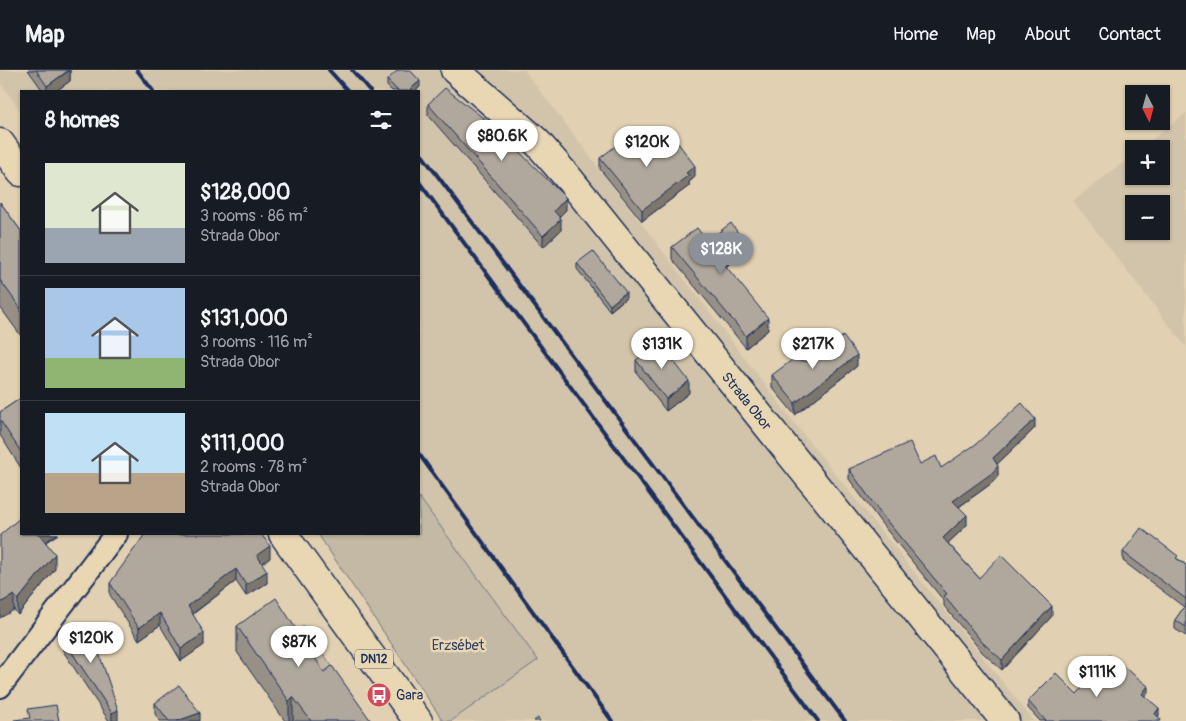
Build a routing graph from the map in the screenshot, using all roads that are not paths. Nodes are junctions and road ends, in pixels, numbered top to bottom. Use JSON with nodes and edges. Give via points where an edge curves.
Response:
{"nodes":[{"id":1,"x":456,"y":70,"type":"edge"},
{"id":2,"x":0,"y":143,"type":"edge"},
{"id":3,"x":20,"y":171,"type":"edge"},
{"id":4,"x":115,"y":535,"type":"edge"},
{"id":5,"x":284,"y":535,"type":"edge"},
{"id":6,"x":0,"y":686,"type":"edge"},
{"id":7,"x":418,"y":721,"type":"edge"},
{"id":8,"x":1005,"y":721,"type":"edge"}],
"edges":[{"from":1,"to":8,"type":"street","name":"Strada Obor","via":[[536,140],[570,180]]},
{"from":2,"to":3,"type":"street"},
{"from":4,"to":6,"type":"street"},
{"from":5,"to":7,"type":"street","number":"DN12"}]}
